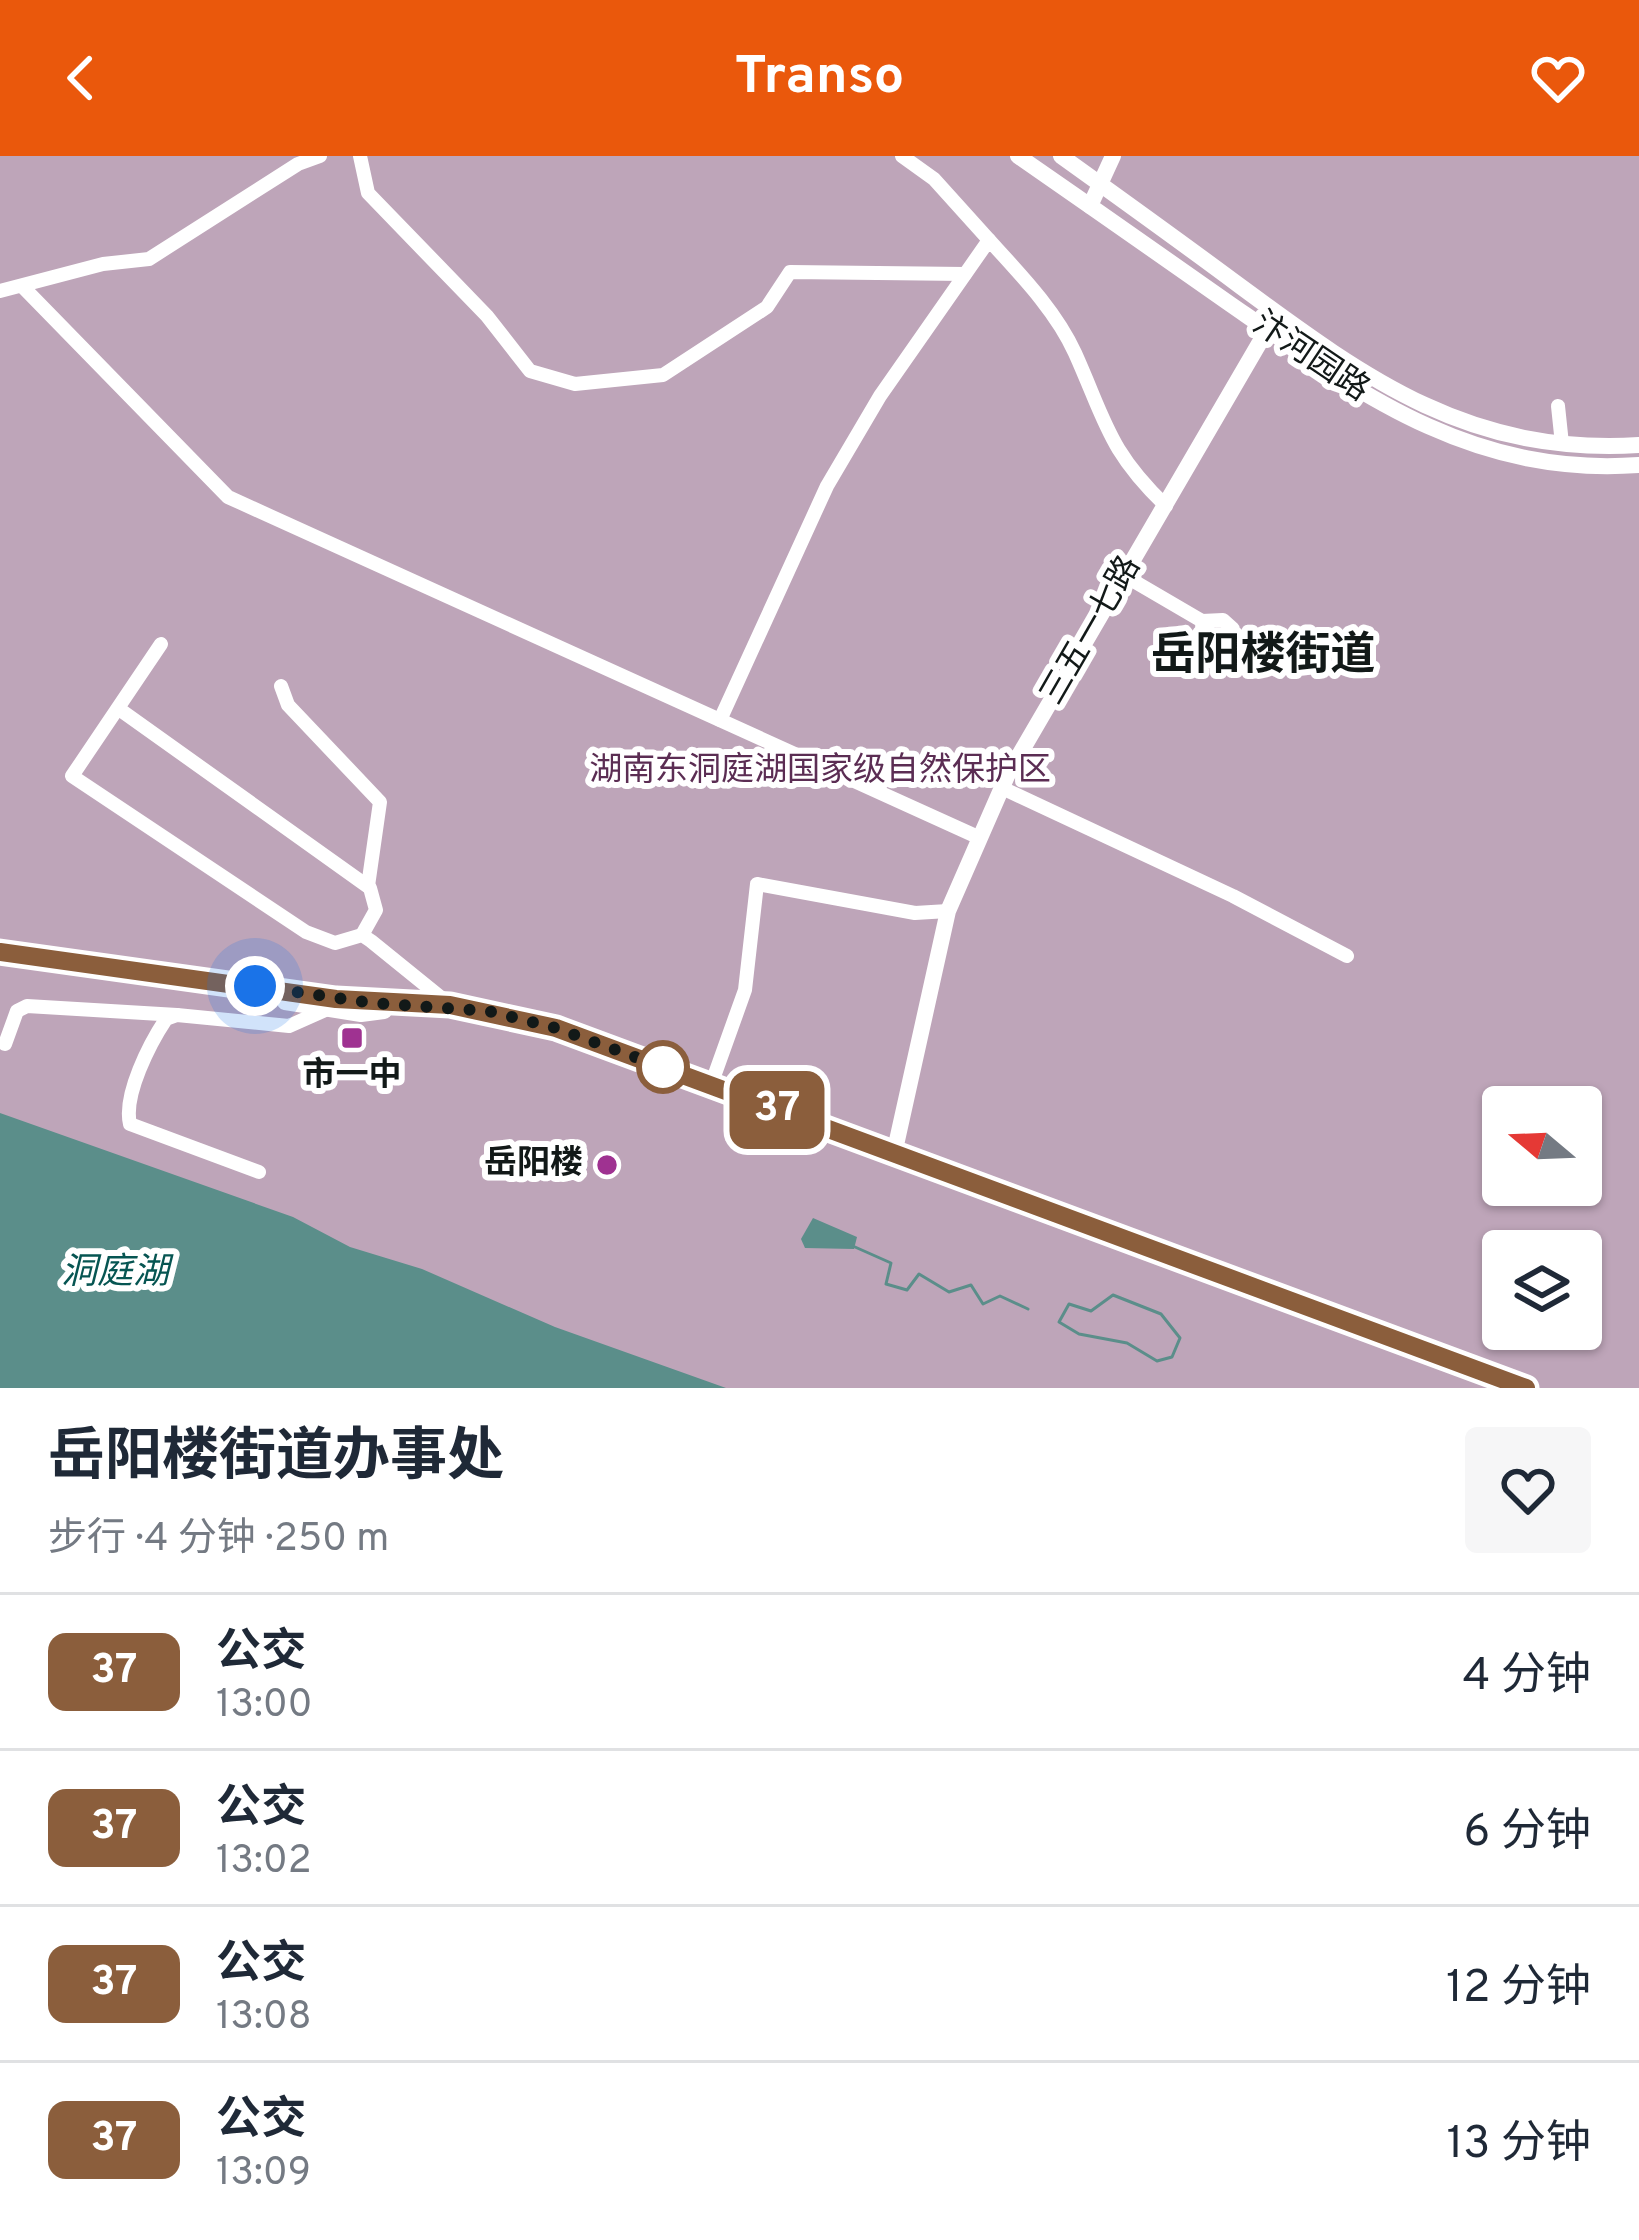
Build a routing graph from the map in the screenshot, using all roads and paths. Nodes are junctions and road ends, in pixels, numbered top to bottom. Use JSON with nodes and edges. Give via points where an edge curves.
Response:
{"nodes":[{"id":1,"x":320,"y":156,"type":"edge"},
{"id":2,"x":360,"y":156,"type":"edge"},
{"id":3,"x":902,"y":156,"type":"edge"},
{"id":4,"x":1018,"y":156,"type":"edge"},
{"id":5,"x":1061,"y":156,"type":"edge"},
{"id":6,"x":1113,"y":156,"type":"edge"},
{"id":7,"x":1093,"y":171,"type":"edge"},
{"id":8,"x":1074,"y":195,"type":"junction"},
{"id":9,"x":1090,"y":206,"type":"junction"},
{"id":10,"x":989,"y":240,"type":"junction"},
{"id":11,"x":1219,"y":271,"type":"junction"},
{"id":12,"x":965,"y":274,"type":"junction"},
{"id":13,"x":24,"y":288,"type":"junction"},
{"id":14,"x":1207,"y":288,"type":"junction"},
{"id":15,"x":0,"y":291,"type":"edge"},
{"id":16,"x":1268,"y":330,"type":"junction"},
{"id":17,"x":1558,"y":406,"type":"dead end"},
{"id":18,"x":1562,"y":444,"type":"junction"},
{"id":19,"x":1639,"y":445,"type":"edge"},
{"id":20,"x":1639,"y":465,"type":"edge"},
{"id":21,"x":1166,"y":506,"type":"junction"},
{"id":22,"x":1125,"y":576,"type":"junction"},
{"id":23,"x":1202,"y":621,"type":"dead end"},
{"id":24,"x":161,"y":644,"type":"dead end"},
{"id":25,"x":281,"y":686,"type":"dead end"},
{"id":26,"x":119,"y":709,"type":"junction"},
{"id":27,"x":721,"y":720,"type":"junction"},
{"id":28,"x":1001,"y":788,"type":"junction"},
{"id":29,"x":980,"y":838,"type":"junction"},
{"id":30,"x":368,"y":886,"type":"junction"},
{"id":31,"x":948,"y":911,"type":"junction"},
{"id":32,"x":362,"y":935,"type":"junction"},
{"id":33,"x":0,"y":955,"type":"edge"},
{"id":34,"x":1347,"y":956,"type":"dead end"},
{"id":35,"x":450,"y":1005,"type":"junction"},
{"id":36,"x":325,"y":1010,"type":"junction"},
{"id":37,"x":177,"y":1015,"type":"junction"},
{"id":38,"x":5,"y":1044,"type":"dead end"},
{"id":39,"x":712,"y":1085,"type":"junction"},
{"id":40,"x":894,"y":1154,"type":"junction"},
{"id":41,"x":259,"y":1172,"type":"dead end"},
{"id":42,"x":1504,"y":1388,"type":"edge"},
{"id":43,"x":1526,"y":1388,"type":"edge"}],
"edges":[{"from":1,"to":13,"type":"street","via":[[149,259]]},
{"from":2,"to":12,"type":"street","via":[[368,193],[530,371],[574,384],[664,375],[767,308],[790,272]]},
{"from":3,"to":10,"type":"street"},
{"from":4,"to":8,"type":"main road","name":"汴河园路"},
{"from":5,"to":7,"type":"main road","name":"汴河园路"},
{"from":6,"to":7,"type":"main road"},
{"from":7,"to":8,"type":"main road"},
{"from":7,"to":9,"type":"main road"},
{"from":7,"to":11,"type":"main road","name":"汴河园路"},
{"from":8,"to":9,"type":"main road","name":"汴河园路"},
{"from":9,"to":14,"type":"main road","name":"汴河园路"},
{"from":10,"to":12,"type":"street"},
{"from":10,"to":21,"type":"street","via":[[1074,350],[1107,438]]},
{"from":11,"to":14,"type":"main road","via":[[1202,275]]},
{"from":11,"to":18,"type":"main road","name":"汴河园路","via":[[1392,393],[1514,437]]},
{"from":12,"to":27,"type":"street","via":[[827,486]]},
{"from":13,"to":15,"type":"street"},
{"from":13,"to":27,"type":"street","via":[[228,497]]},
{"from":14,"to":16,"type":"main road","name":"汴河园路"},
{"from":16,"to":20,"type":"main road","name":"汴河园路","via":[[1438,434],[1559,464]]},
{"from":16,"to":21,"type":"main road","name":"三五一七路"},
{"from":17,"to":18,"type":"street"},
{"from":18,"to":19,"type":"main road","name":"汴河园路"},
{"from":21,"to":22,"type":"main road","name":"三五一七路"},
{"from":22,"to":23,"type":"street"},
{"from":22,"to":28,"type":"main road","name":"三五一七路"},
{"from":24,"to":26,"type":"street"},
{"from":25,"to":30,"type":"street","via":[[288,705],[380,802]]},
{"from":26,"to":30,"type":"street"},
{"from":26,"to":32,"type":"street","via":[[72,776],[306,932],[334,943]]},
{"from":27,"to":29,"type":"street"},
{"from":28,"to":29,"type":"main road","name":"三五一七路"},
{"from":28,"to":34,"type":"street"},
{"from":29,"to":31,"type":"main road","name":"三五一七路"},
{"from":30,"to":32,"type":"street","via":[[376,910]]},
{"from":31,"to":39,"type":"street","via":[[915,913],[758,884],[745,990]]},
{"from":31,"to":40,"type":"main road","name":"三五一七路"},
{"from":32,"to":35,"type":"street"},
{"from":33,"to":35,"type":"main road","via":[[336,999]]},
{"from":33,"to":36,"type":"main road"},
{"from":35,"to":39,"type":"main road","via":[[556,1028]]},
{"from":36,"to":37,"type":"street","via":[[289,1026]]},
{"from":36,"to":42,"type":"main road","via":[[465,1013],[555,1034]]},
{"from":37,"to":38,"type":"street","via":[[39,1004],[17,1011]]},
{"from":37,"to":41,"type":"street","via":[[166,1019],[148,1054],[130,1124]]},
{"from":39,"to":40,"type":"main road"},
{"from":40,"to":43,"type":"main road"}]}
